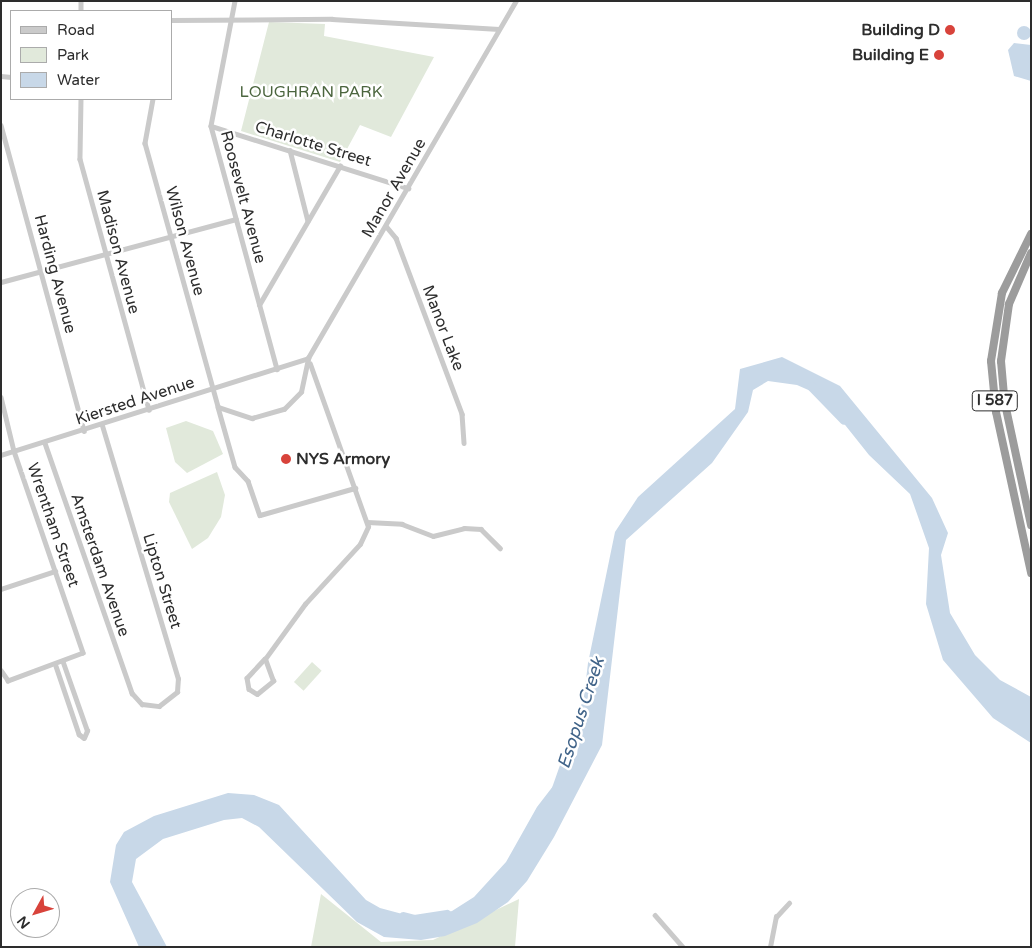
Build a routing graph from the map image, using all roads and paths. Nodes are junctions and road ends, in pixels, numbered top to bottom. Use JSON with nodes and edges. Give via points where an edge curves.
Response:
{"nodes":[{"id":1,"x":236,"y":1,"type":"edge"},
{"id":2,"x":516,"y":1,"type":"edge"},
{"id":3,"x":232,"y":18,"type":"junction"},
{"id":4,"x":172,"y":20,"type":"edge"},
{"id":5,"x":499,"y":28,"type":"junction"},
{"id":6,"x":81,"y":100,"type":"edge"},
{"id":7,"x":153,"y":100,"type":"edge"},
{"id":8,"x":1,"y":124,"type":"edge"},
{"id":9,"x":211,"y":126,"type":"junction"},
{"id":10,"x":290,"y":150,"type":"junction"},
{"id":11,"x":340,"y":166,"type":"junction"},
{"id":12,"x":408,"y":188,"type":"junction"},
{"id":13,"x":236,"y":219,"type":"junction"},
{"id":14,"x":308,"y":221,"type":"junction"},
{"id":15,"x":386,"y":226,"type":"junction"},
{"id":16,"x":1031,"y":234,"type":"edge"},
{"id":17,"x":171,"y":236,"type":"junction"},
{"id":18,"x":106,"y":253,"type":"junction"},
{"id":19,"x":1031,"y":253,"type":"edge"},
{"id":20,"x":41,"y":271,"type":"junction"},
{"id":21,"x":1,"y":282,"type":"edge"},
{"id":22,"x":259,"y":305,"type":"junction"},
{"id":23,"x":308,"y":358,"type":"junction"},
{"id":24,"x":277,"y":369,"type":"junction"},
{"id":25,"x":212,"y":390,"type":"junction"},
{"id":26,"x":1,"y":397,"type":"edge"},
{"id":27,"x":218,"y":407,"type":"junction"},
{"id":28,"x":149,"y":410,"type":"junction"},
{"id":29,"x":102,"y":425,"type":"junction"},
{"id":30,"x":84,"y":431,"type":"junction"},
{"id":31,"x":464,"y":442,"type":"dead end"},
{"id":32,"x":45,"y":443,"type":"junction"},
{"id":33,"x":14,"y":451,"type":"junction"},
{"id":34,"x":1,"y":455,"type":"edge"},
{"id":35,"x":355,"y":488,"type":"junction"},
{"id":36,"x":367,"y":522,"type":"junction"},
{"id":37,"x":1031,"y":525,"type":"edge"},
{"id":38,"x":500,"y":548,"type":"dead end"},
{"id":39,"x":55,"y":571,"type":"junction"},
{"id":40,"x":1031,"y":573,"type":"edge"},
{"id":41,"x":1,"y":589,"type":"edge"},
{"id":42,"x":265,"y":659,"type":"junction"},
{"id":43,"x":63,"y":663,"type":"junction"},
{"id":44,"x":56,"y":666,"type":"junction"},
{"id":45,"x":1,"y":671,"type":"edge"},
{"id":46,"x":133,"y":695,"type":"joint"},
{"id":47,"x":789,"y":903,"type":"dead end"},
{"id":48,"x":655,"y":915,"type":"dead end"},
{"id":49,"x":683,"y":947,"type":"edge"},
{"id":50,"x":770,"y":947,"type":"edge"}],
"edges":[{"from":1,"to":3,"type":"street","name":"Roosevelt Avenue"},
{"from":2,"to":5,"type":"street","name":"Manor Avenue"},
{"from":3,"to":4,"type":"street"},
{"from":3,"to":5,"type":"street"},
{"from":3,"to":9,"type":"street","name":"Roosevelt Avenue"},
{"from":5,"to":12,"type":"street","name":"Manor Avenue"},
{"from":6,"to":18,"type":"street","name":"Madison Avenue","via":[[80,159]]},
{"from":7,"to":17,"type":"street","name":"Wilson Avenue","via":[[145,143]]},
{"from":8,"to":20,"type":"street","name":"Harding Avenue"},
{"from":9,"to":10,"type":"street","name":"Charlotte Street"},
{"from":9,"to":13,"type":"street","name":"Roosevelt Avenue"},
{"from":10,"to":11,"type":"street","name":"Charlotte Street"},
{"from":10,"to":14,"type":"street"},
{"from":11,"to":12,"type":"street","name":"Charlotte Street"},
{"from":11,"to":14,"type":"street"},
{"from":12,"to":15,"type":"street","name":"Manor Avenue"},
{"from":13,"to":17,"type":"street"},
{"from":13,"to":22,"type":"street","name":"Roosevelt Avenue"},
{"from":14,"to":22,"type":"street"},
{"from":15,"to":23,"type":"street","name":"Manor Avenue"},
{"from":15,"to":31,"type":"street","name":"Manor Lake","via":[[396,238],[462,414]]},
{"from":16,"to":40,"type":"highway","number":"I 587","via":[[1002,293],[991,361],[996,412]]},
{"from":17,"to":18,"type":"street"},
{"from":17,"to":25,"type":"street","name":"Wilson Avenue"},
{"from":18,"to":20,"type":"street"},
{"from":18,"to":28,"type":"street","name":"Madison Avenue"},
{"from":19,"to":37,"type":"highway","number":"I 587","via":[[1009,304],[1001,361],[1006,410]]},
{"from":20,"to":21,"type":"street"},
{"from":20,"to":30,"type":"street","name":"Harding Avenue"},
{"from":22,"to":24,"type":"street","name":"Roosevelt Avenue"},
{"from":23,"to":24,"type":"street"},
{"from":23,"to":27,"type":"street","name":"Manor Avenue","via":[[301,392],[284,409],[252,418]]},
{"from":23,"to":35,"type":"street"},
{"from":24,"to":25,"type":"street","name":"Kiersted Avenue"},
{"from":25,"to":27,"type":"street","name":"Wilson Avenue"},
{"from":25,"to":28,"type":"street","name":"Kiersted Avenue"},
{"from":26,"to":33,"type":"street","name":"Wrentham Street"},
{"from":27,"to":35,"type":"street","name":"Wilson Avenue","via":[[235,466],[248,481],[260,515]]},
{"from":28,"to":29,"type":"street","name":"Kiersted Avenue"},
{"from":29,"to":30,"type":"street","name":"Kiersted Avenue"},
{"from":29,"to":46,"type":"street","name":"Lipton Street","via":[[178,678],[177,692],[159,706],[142,704]]},
{"from":30,"to":32,"type":"street","name":"Kiersted Avenue"},
{"from":32,"to":33,"type":"street","name":"Kiersted Avenue"},
{"from":32,"to":46,"type":"street","name":"Amsterdam Avenue"},
{"from":33,"to":34,"type":"street","name":"Kiersted Avenue"},
{"from":33,"to":39,"type":"street","name":"Wrentham Street"},
{"from":35,"to":36,"type":"street"},
{"from":36,"to":38,"type":"street","via":[[402,524],[434,536],[473,527],[487,533]]},
{"from":36,"to":42,"type":"street","via":[[360,544]]},
{"from":39,"to":41,"type":"street"},
{"from":39,"to":43,"type":"street","name":"Wrentham Street","via":[[83,654]]},
{"from":42,"to":42,"type":"street","via":[[272,681],[257,694],[249,689],[247,678]]},
{"from":43,"to":44,"type":"street"},
{"from":43,"to":44,"type":"street","via":[[87,731],[84,738],[80,737]]},
{"from":44,"to":45,"type":"street","via":[[5,680]]},
{"from":47,"to":50,"type":"street","via":[[776,917]]},
{"from":48,"to":49,"type":"street"}]}
